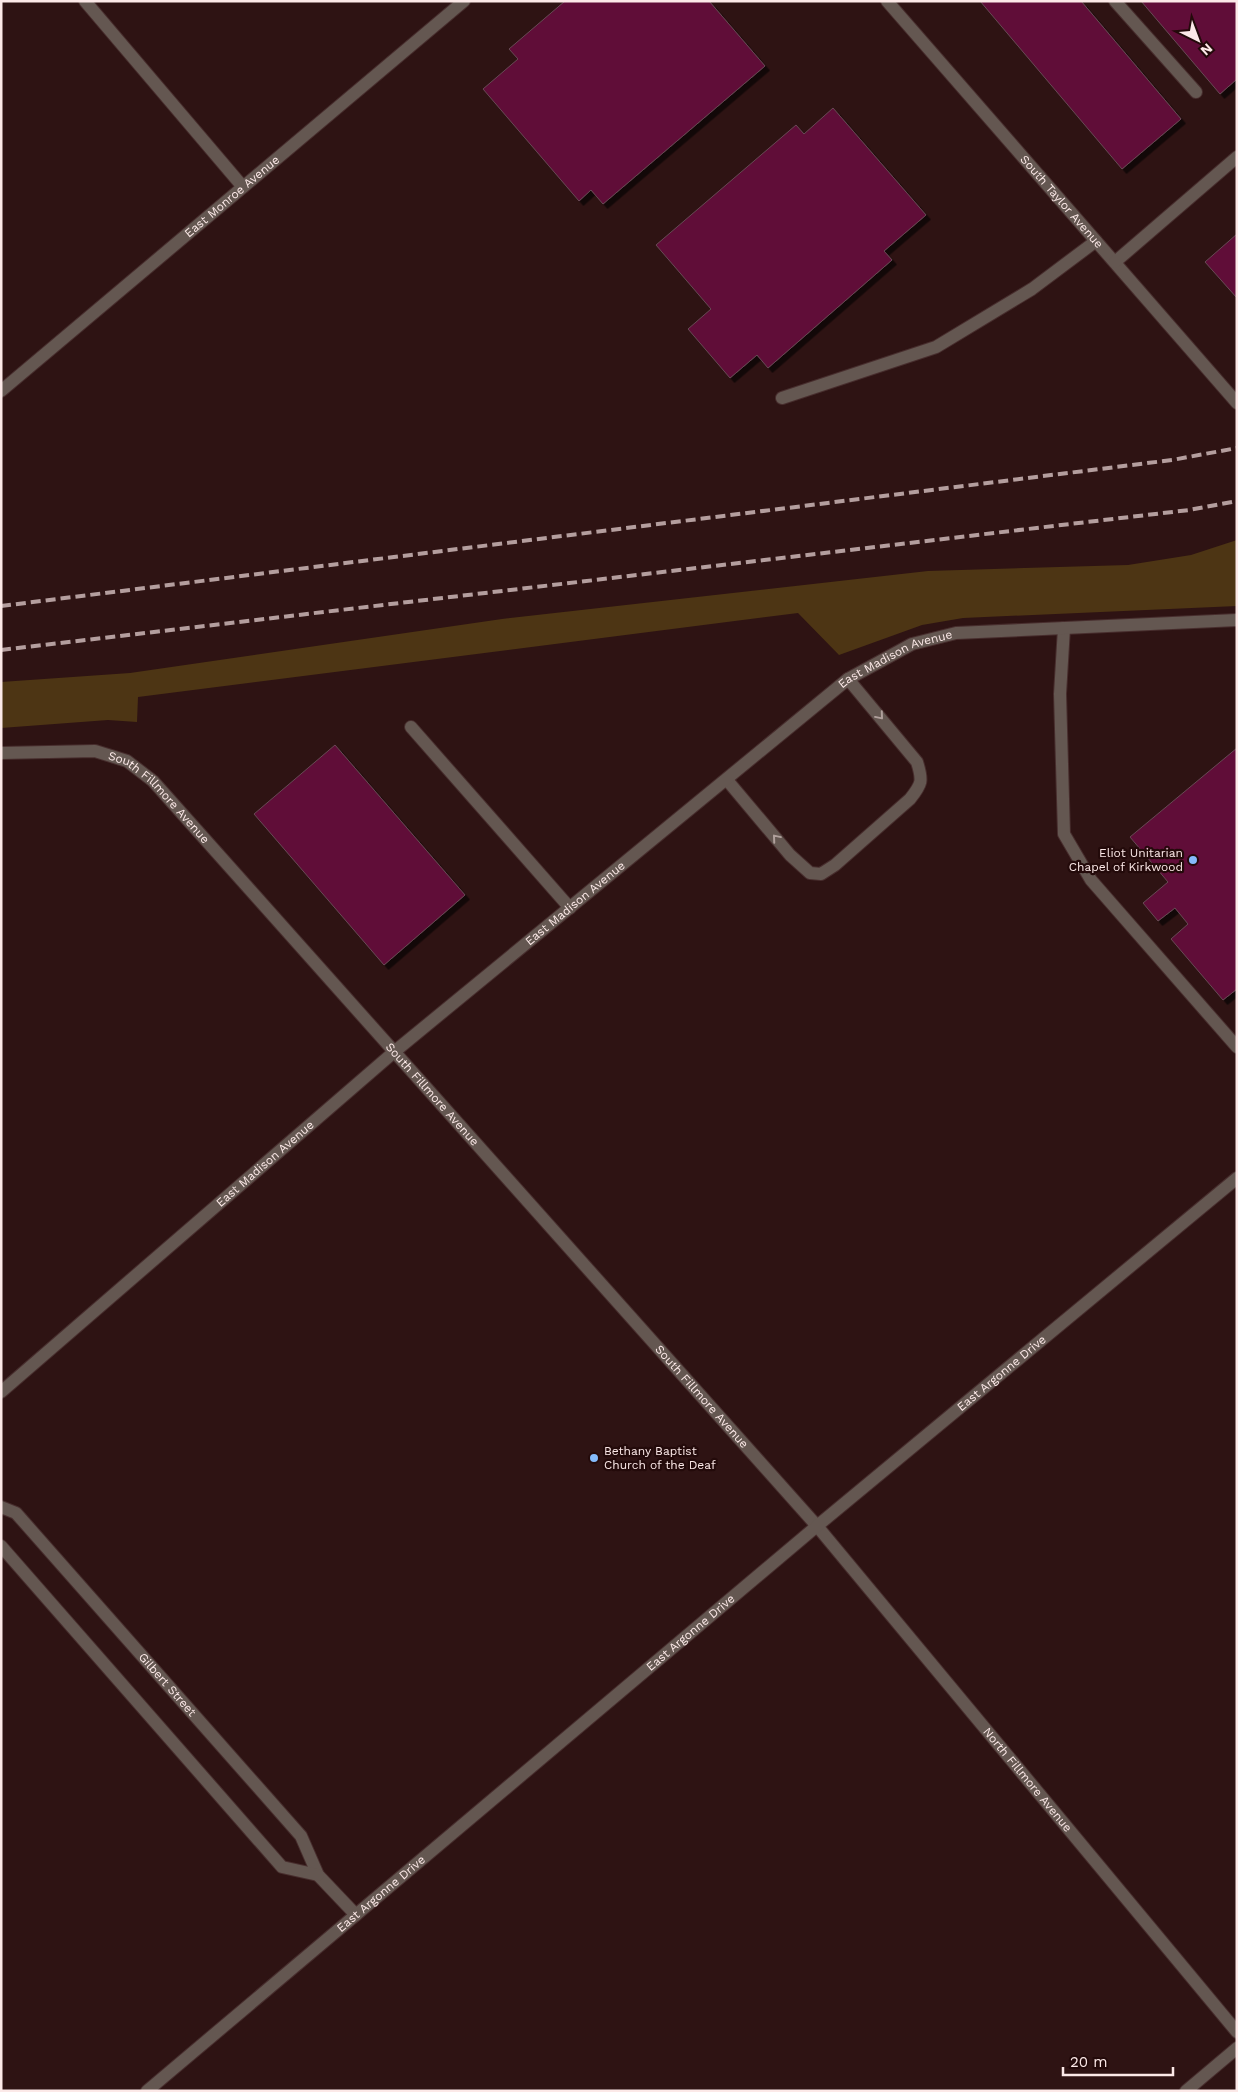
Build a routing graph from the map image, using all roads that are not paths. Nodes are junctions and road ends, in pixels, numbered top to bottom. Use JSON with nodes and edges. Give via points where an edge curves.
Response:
{"nodes":[{"id":1,"x":85,"y":1,"type":"edge"},
{"id":2,"x":464,"y":1,"type":"edge"},
{"id":3,"x":887,"y":1,"type":"edge"},
{"id":4,"x":1115,"y":1,"type":"edge"},
{"id":5,"x":1196,"y":92,"type":"dead end"},
{"id":6,"x":1237,"y":157,"type":"edge"},
{"id":7,"x":243,"y":187,"type":"junction"},
{"id":8,"x":1096,"y":241,"type":"junction"},
{"id":9,"x":1115,"y":262,"type":"junction"},
{"id":10,"x":1,"y":391,"type":"edge"},
{"id":11,"x":782,"y":398,"type":"dead end"},
{"id":12,"x":1237,"y":403,"type":"edge"},
{"id":13,"x":1237,"y":620,"type":"edge"},
{"id":14,"x":1064,"y":628,"type":"junction"},
{"id":15,"x":848,"y":679,"type":"junction"},
{"id":16,"x":411,"y":727,"type":"dead end"},
{"id":17,"x":1,"y":753,"type":"edge"},
{"id":18,"x":728,"y":780,"type":"junction"},
{"id":19,"x":570,"y":908,"type":"junction"},
{"id":20,"x":1237,"y":1047,"type":"edge"},
{"id":21,"x":394,"y":1052,"type":"junction"},
{"id":22,"x":1237,"y":1178,"type":"edge"},
{"id":23,"x":1,"y":1392,"type":"edge"},
{"id":24,"x":1,"y":1507,"type":"edge"},
{"id":25,"x":817,"y":1526,"type":"junction"},
{"id":26,"x":1,"y":1546,"type":"edge"},
{"id":27,"x":318,"y":1875,"type":"junction"},
{"id":28,"x":356,"y":1915,"type":"junction"},
{"id":29,"x":1237,"y":2032,"type":"edge"},
{"id":30,"x":1237,"y":2048,"type":"edge"},
{"id":31,"x":147,"y":2091,"type":"edge"},
{"id":32,"x":1186,"y":2091,"type":"edge"}],
"edges":[{"from":1,"to":7,"type":"street"},
{"from":2,"to":7,"type":"street","name":"East Monroe Avenue"},
{"from":3,"to":8,"type":"street","name":"South Taylor Avenue"},
{"from":4,"to":5,"type":"street"},
{"from":6,"to":9,"type":"street"},
{"from":7,"to":10,"type":"street","name":"East Monroe Avenue"},
{"from":8,"to":9,"type":"street","name":"South Taylor Avenue"},
{"from":8,"to":11,"type":"street","via":[[1032,289],[936,347]]},
{"from":9,"to":12,"type":"street","name":"South Taylor Avenue"},
{"from":13,"to":14,"type":"street","name":"East Madison Avenue"},
{"from":14,"to":15,"type":"street","name":"East Madison Avenue","via":[[956,633],[912,644]]},
{"from":14,"to":20,"type":"street","via":[[1060,694],[1064,834],[1092,880]]},
{"from":15,"to":18,"type":"street","name":"East Madison Avenue"},
{"from":15,"to":18,"type":"street","one_way":true,"via":[[917,762],[922,777],[910,799],[835,865],[821,874],[810,873],[790,856]]},
{"from":16,"to":19,"type":"street"},
{"from":17,"to":21,"type":"street","name":"South Fillmore Avenue","via":[[95,751],[127,761],[160,788]]},
{"from":18,"to":19,"type":"street","name":"East Madison Avenue"},
{"from":19,"to":21,"type":"street","name":"East Madison Avenue"},
{"from":21,"to":23,"type":"street","name":"East Madison Avenue"},
{"from":21,"to":25,"type":"street","name":"South Fillmore Avenue"},
{"from":22,"to":25,"type":"street","name":"East Argonne Drive"},
{"from":24,"to":27,"type":"street","name":"Gilbert Street","via":[[16,1513],[301,1836]]},
{"from":25,"to":28,"type":"street","name":"East Argonne Drive"},
{"from":25,"to":29,"type":"street","name":"North Fillmore Avenue"},
{"from":26,"to":27,"type":"street","via":[[282,1867]]},
{"from":27,"to":28,"type":"street","name":"Gilbert Street"},
{"from":28,"to":31,"type":"street","name":"East Argonne Drive"},
{"from":30,"to":32,"type":"street"}]}
